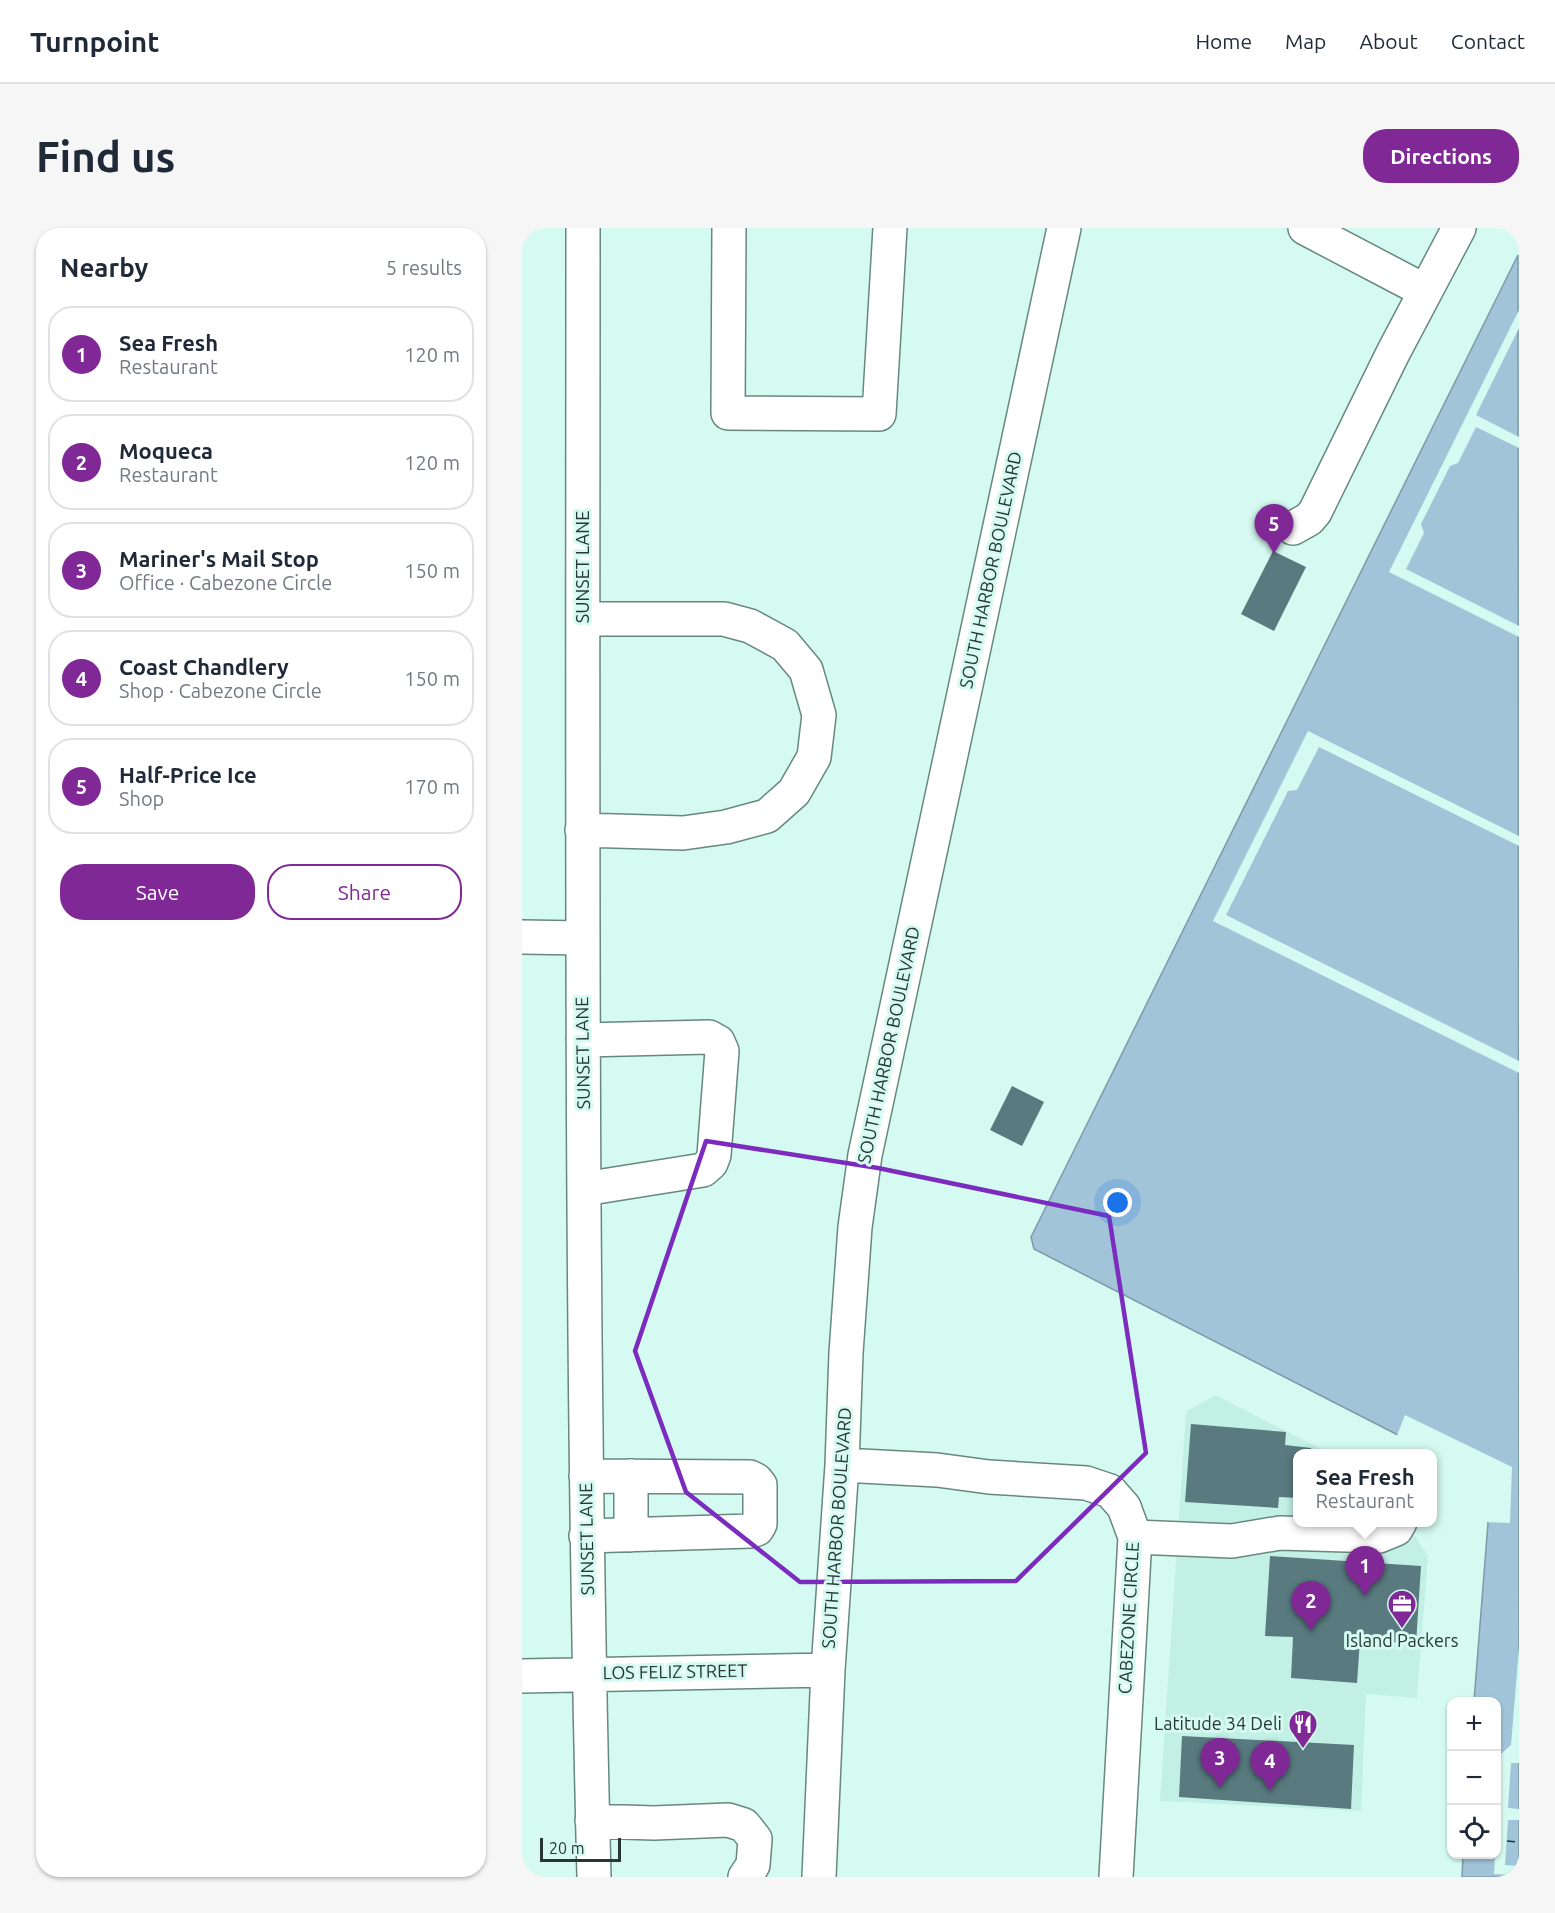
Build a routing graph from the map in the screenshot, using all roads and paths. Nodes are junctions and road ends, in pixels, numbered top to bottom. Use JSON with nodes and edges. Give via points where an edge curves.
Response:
{"nodes":[{"id":1,"x":583,"y":228,"type":"edge"},
{"id":2,"x":729,"y":228,"type":"edge"},
{"id":3,"x":890,"y":228,"type":"edge"},
{"id":4,"x":1064,"y":228,"type":"edge"},
{"id":5,"x":1305,"y":228,"type":"edge"},
{"id":6,"x":1458,"y":228,"type":"edge"},
{"id":7,"x":1425,"y":291,"type":"junction"},
{"id":8,"x":1293,"y":528,"type":"dead end"},
{"id":9,"x":583,"y":619,"type":"junction"},
{"id":10,"x":582,"y":830,"type":"junction"},
{"id":11,"x":522,"y":937,"type":"edge"},
{"id":12,"x":582,"y":938,"type":"junction"},
{"id":13,"x":583,"y":1040,"type":"junction"},
{"id":14,"x":584,"y":1189,"type":"junction"},
{"id":15,"x":842,"y":1465,"type":"junction"},
{"id":16,"x":586,"y":1476,"type":"junction"},
{"id":17,"x":631,"y":1476,"type":"junction"},
{"id":18,"x":1397,"y":1527,"type":"edge"},
{"id":19,"x":632,"y":1534,"type":"junction"},
{"id":20,"x":586,"y":1536,"type":"junction"},
{"id":21,"x":1135,"y":1537,"type":"junction"},
{"id":22,"x":828,"y":1670,"type":"junction"},
{"id":23,"x":589,"y":1674,"type":"junction"},
{"id":24,"x":522,"y":1676,"type":"edge"},
{"id":25,"x":592,"y":1821,"type":"junction"},
{"id":26,"x":594,"y":1877,"type":"edge"},
{"id":27,"x":746,"y":1877,"type":"edge"},
{"id":28,"x":819,"y":1877,"type":"edge"},
{"id":29,"x":1116,"y":1877,"type":"edge"}],
"edges":[{"from":1,"to":9,"type":"street","name":"SUNSET LANE"},
{"from":2,"to":3,"type":"street","via":[[728,412],[879,414]]},
{"from":4,"to":15,"type":"street","name":"SOUTH HARBOR BOULEVARD","via":[[865,1155],[855,1227]]},
{"from":5,"to":7,"type":"street"},
{"from":6,"to":7,"type":"street"},
{"from":7,"to":8,"type":"street","via":[[1315,512]]},
{"from":9,"to":10,"type":"street","name":"SUNSET LANE"},
{"from":9,"to":10,"type":"street","via":[[724,619],[750,626],[785,645],[806,670],[819,715],[814,757],[794,792],[767,816],[683,833]]},
{"from":10,"to":12,"type":"street","name":"SUNSET LANE"},
{"from":11,"to":12,"type":"street"},
{"from":12,"to":13,"type":"street","name":"SUNSET LANE"},
{"from":13,"to":14,"type":"street","name":"SUNSET LANE"},
{"from":13,"to":14,"type":"street","via":[[709,1037],[718,1042],[722,1051],[711,1163],[703,1170]]},
{"from":14,"to":16,"type":"street","name":"SUNSET LANE"},
{"from":15,"to":21,"type":"street","name":"CABEZONE CIRCLE","via":[[1086,1483],[1110,1491],[1124,1507]]},
{"from":15,"to":22,"type":"street","name":"SOUTH HARBOR BOULEVARD"},
{"from":16,"to":17,"type":"street"},
{"from":16,"to":20,"type":"street","name":"SUNSET LANE"},
{"from":17,"to":19,"type":"street"},
{"from":17,"to":19,"type":"street","via":[[750,1477],[760,1485],[757,1529]]},
{"from":18,"to":21,"type":"street","via":[[1379,1536],[1280,1533],[1232,1541]]},
{"from":19,"to":20,"type":"street"},
{"from":20,"to":23,"type":"street","name":"SUNSET LANE"},
{"from":21,"to":29,"type":"street","name":"CABEZONE CIRCLE"},
{"from":22,"to":23,"type":"street","name":"LOS FELIZ STREET"},
{"from":22,"to":28,"type":"street","name":"SOUTH HARBOR BOULEVARD"},
{"from":23,"to":24,"type":"street","name":"LOS FELIZ STREET"},
{"from":23,"to":25,"type":"street","name":"SUNSET LANE"},
{"from":25,"to":26,"type":"street","name":"SUNSET LANE"},
{"from":25,"to":27,"type":"street","via":[[728,1820],[744,1825],[755,1839],[753,1865]]}]}
